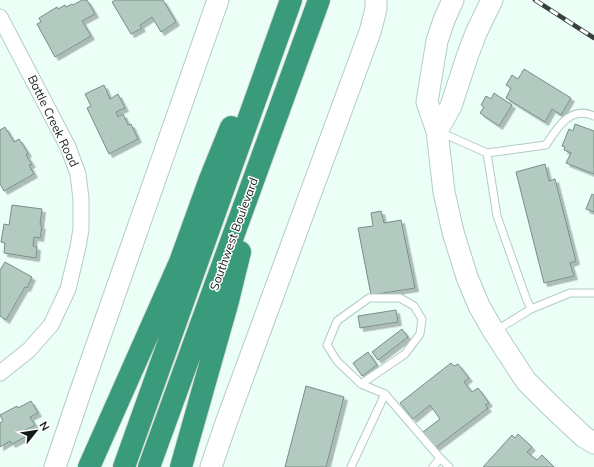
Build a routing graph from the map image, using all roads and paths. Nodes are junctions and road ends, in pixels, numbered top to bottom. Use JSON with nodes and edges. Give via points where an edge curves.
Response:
{"nodes":[{"id":1,"x":218,"y":0,"type":"edge"},
{"id":2,"x":291,"y":0,"type":"edge"},
{"id":3,"x":319,"y":0,"type":"edge"},
{"id":4,"x":376,"y":0,"type":"edge"},
{"id":5,"x":453,"y":0,"type":"edge"},
{"id":6,"x":492,"y":0,"type":"edge"},
{"id":7,"x":0,"y":17,"type":"edge"},
{"id":8,"x":277,"y":41,"type":"junction"},
{"id":9,"x":297,"y":61,"type":"junction"},
{"id":10,"x":594,"y":116,"type":"edge"},
{"id":11,"x":436,"y":131,"type":"junction"},
{"id":12,"x":487,"y":153,"type":"junction"},
{"id":13,"x":594,"y":294,"type":"edge"},
{"id":14,"x":531,"y":309,"type":"junction"},
{"id":15,"x":494,"y":332,"type":"junction"},
{"id":16,"x":0,"y":373,"type":"edge"},
{"id":17,"x":361,"y":384,"type":"junction"},
{"id":18,"x":385,"y":394,"type":"junction"},
{"id":19,"x":594,"y":443,"type":"edge"},
{"id":20,"x":440,"y":458,"type":"junction"},
{"id":21,"x":55,"y":467,"type":"edge"},
{"id":22,"x":89,"y":467,"type":"edge"},
{"id":23,"x":124,"y":467,"type":"edge"},
{"id":24,"x":149,"y":467,"type":"edge"},
{"id":25,"x":181,"y":467,"type":"edge"},
{"id":26,"x":211,"y":467,"type":"edge"},
{"id":27,"x":351,"y":467,"type":"edge"},
{"id":28,"x":433,"y":467,"type":"edge"},
{"id":29,"x":449,"y":467,"type":"edge"}],
"edges":[{"from":1,"to":21,"type":"street"},
{"from":2,"to":8,"type":"highway","name":"Southwest Boulevard"},
{"from":3,"to":9,"type":"highway","name":"Southwest Boulevard"},
{"from":4,"to":26,"type":"street","via":[[370,32]]},
{"from":5,"to":11,"type":"street","via":[[437,41],[427,102]]},
{"from":6,"to":11,"type":"street","via":[[476,33],[451,106]]},
{"from":7,"to":16,"type":"street","name":"Battle Creek Road","via":[[68,147],[78,174],[81,229],[68,289],[51,325],[29,350]]},
{"from":8,"to":22,"type":"highway","via":[[261,56],[210,179],[180,262]]},
{"from":8,"to":23,"type":"highway","name":"Southwest Boulevard"},
{"from":9,"to":24,"type":"highway","name":"Southwest Boulevard"},
{"from":9,"to":25,"type":"highway","via":[[288,100],[243,240]]},
{"from":10,"to":12,"type":"lane","via":[[586,112],[572,115],[558,127],[546,145]]},
{"from":11,"to":12,"type":"lane"},
{"from":11,"to":15,"type":"street","via":[[444,192],[453,232],[479,306]]},
{"from":12,"to":14,"type":"lane","via":[[497,216]]},
{"from":13,"to":14,"type":"lane","via":[[570,293]]},
{"from":14,"to":15,"type":"lane"},
{"from":15,"to":19,"type":"street","via":[[526,381]]},
{"from":17,"to":17,"type":"lane","via":[[405,354],[420,334],[422,319],[414,306],[400,298],[369,298],[337,321],[327,345],[337,361]]},
{"from":17,"to":18,"type":"lane"},
{"from":18,"to":20,"type":"lane"},
{"from":18,"to":27,"type":"lane"},
{"from":20,"to":28,"type":"lane"},
{"from":20,"to":29,"type":"lane"}]}
